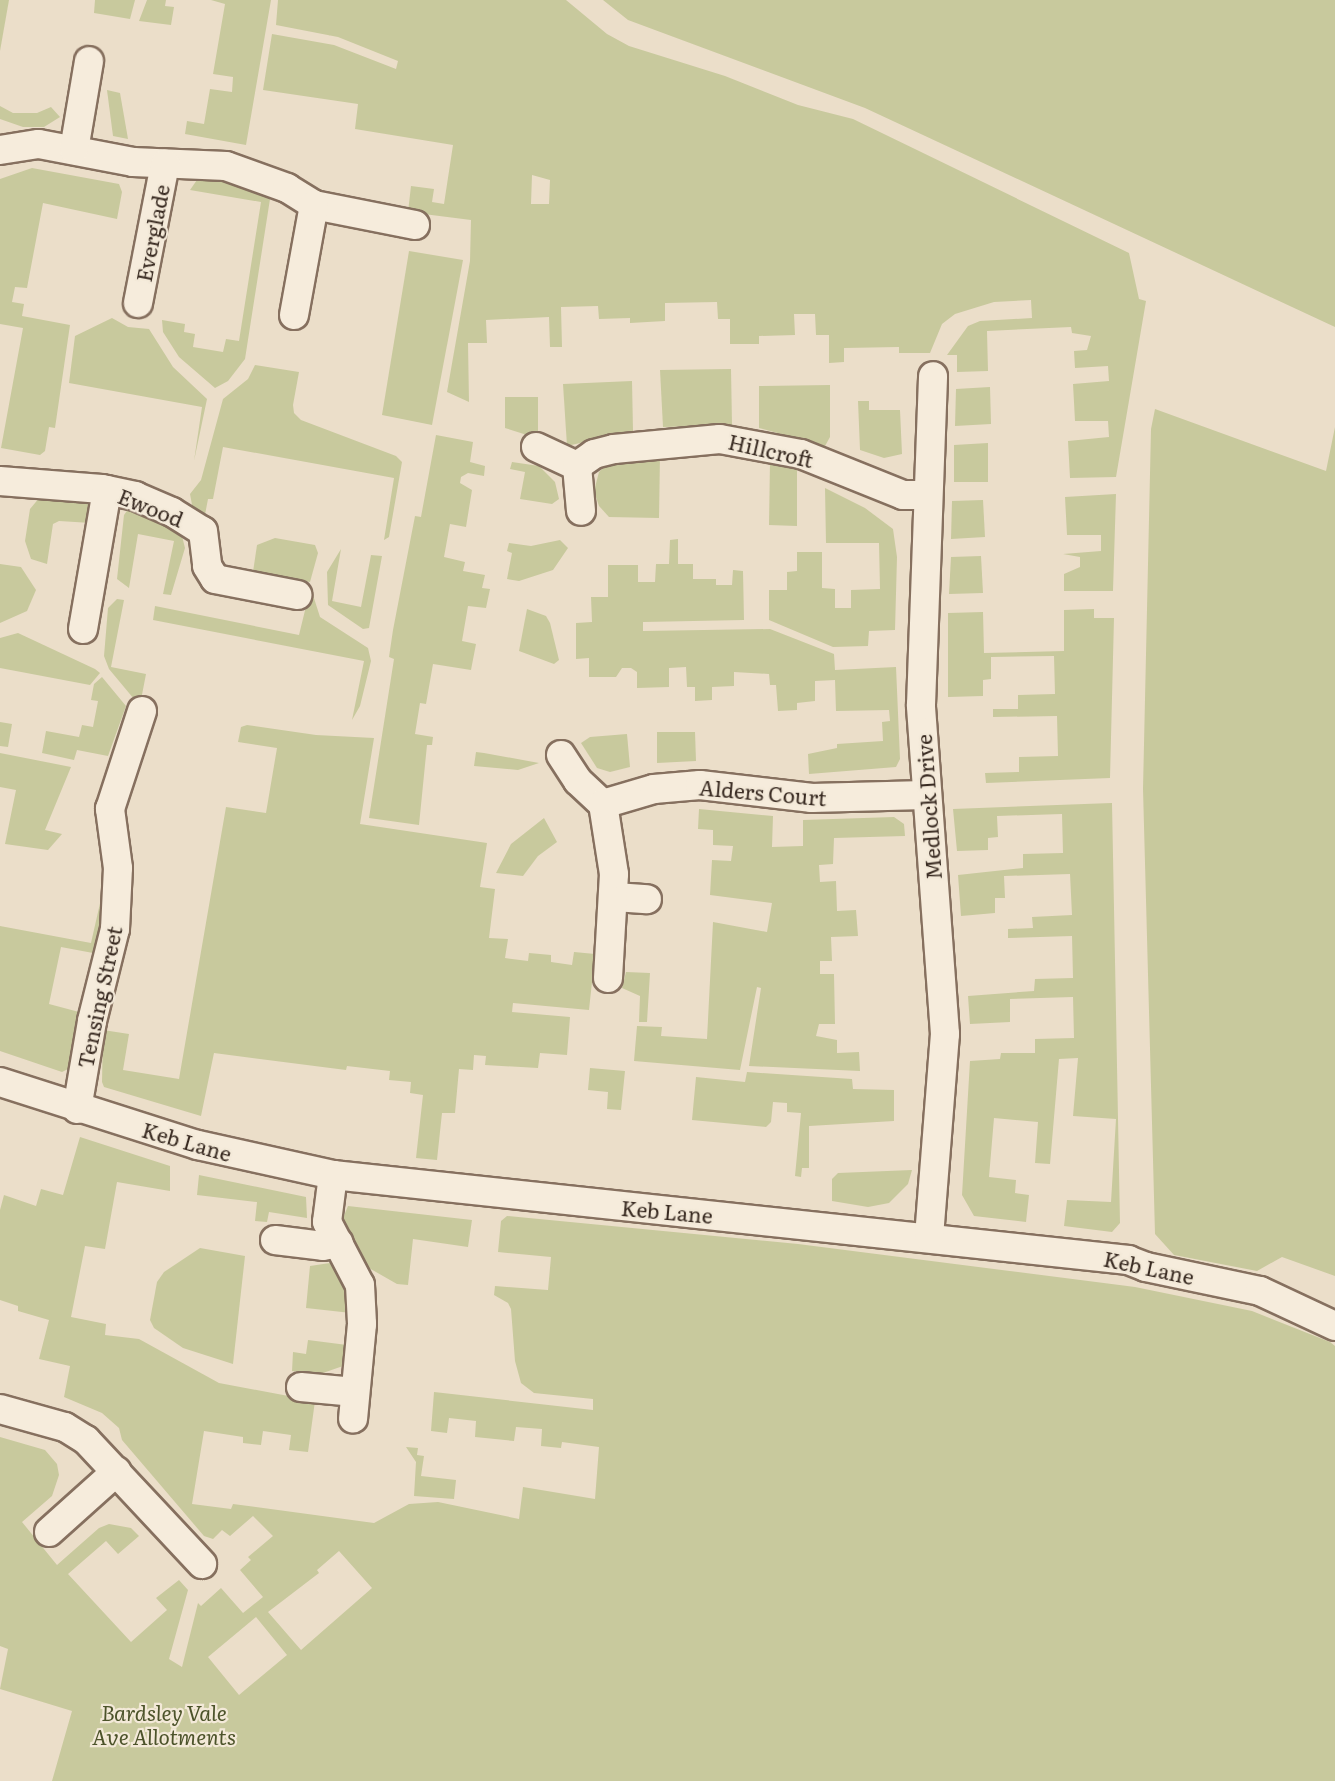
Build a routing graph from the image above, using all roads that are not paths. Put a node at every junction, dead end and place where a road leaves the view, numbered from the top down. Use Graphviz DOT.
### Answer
graph roads {
  1 [pos="89,61"];
  2 [pos="0,150"];
  3 [pos="74,150"];
  4 [pos="165,164"];
  5 [pos="314,205"];
  6 [pos="415,225"];
  7 [pos="138,303"];
  8 [pos="294,315"];
  9 [pos="933,376"];
  10 [pos="536,447"];
  11 [pos="577,466"];
  12 [pos="0,481"];
  13 [pos="107,489"];
  14 [pos="928,495"];
  15 [pos="581,511"];
  16 [pos="297,595"];
  17 [pos="83,628"];
  18 [pos="142,711"];
  19 [pos="561,755"];
  20 [pos="925,795"];
  21 [pos="603,804"];
  22 [pos="615,897"];
  23 [pos="647,899"];
  24 [pos="608,978"];
  25 [pos="0,1082"];
  26 [pos="77,1109"];
  27 [pos="333,1175"];
  28 [pos="929,1237"];
  29 [pos="275,1240"];
  30 [pos="339,1243"];
  31 [pos="1335,1326"];
  32 [pos="301,1387"];
  33 [pos="0,1409"];
  34 [pos="117,1471"];
  35 [pos="49,1532"];
  36 [pos="202,1564"];
  1 -- 3 [label="street"];
  2 -- 3 [label="street, Everglade"];
  3 -- 4 [label="street, Everglade"];
  4 -- 5 [label="street, Everglade"];
  4 -- 7 [label="street, Everglade"];
  5 -- 6 [label="street, Everglade"];
  5 -- 8 [label="street"];
  9 -- 14 [label="street, Medlock Drive"];
  10 -- 11 [label="street"];
  11 -- 14 [label="street, Hillcroft"];
  11 -- 15 [label="street"];
  12 -- 13 [label="street, Ewood"];
  13 -- 16 [label="street, Ewood"];
  13 -- 17 [label="street, Ewood"];
  14 -- 20 [label="street, Medlock Drive"];
  18 -- 26 [label="street, Tensing Street"];
  19 -- 21 [label="street"];
  20 -- 21 [label="street, Alders Court"];
  20 -- 28 [label="street, Medlock Drive"];
  21 -- 22 [label="street"];
  22 -- 23 [label="street"];
  22 -- 24 [label="street"];
  25 -- 26 [label="street, Keb Lane"];
  26 -- 27 [label="street, Keb Lane"];
  27 -- 28 [label="street, Keb Lane"];
  27 -- 30 [label="street"];
  28 -- 31 [label="street, Keb Lane"];
  29 -- 30 [label="street"];
  30 -- 32 [label="street"];
  33 -- 34 [label="street"];
  34 -- 35 [label="street"];
  34 -- 36 [label="street"];
}
